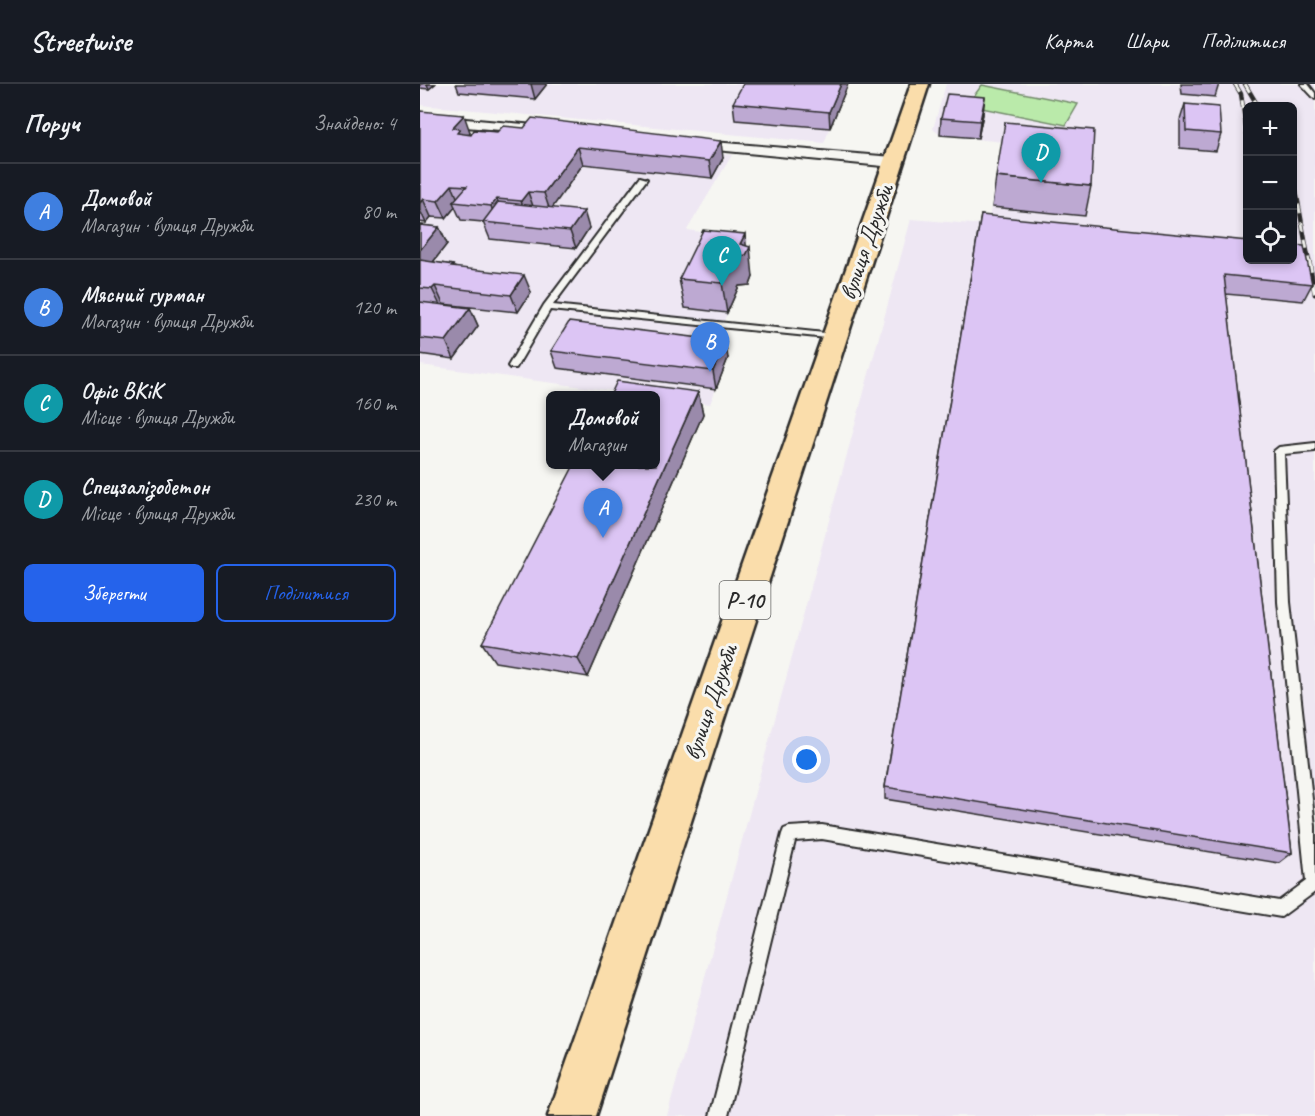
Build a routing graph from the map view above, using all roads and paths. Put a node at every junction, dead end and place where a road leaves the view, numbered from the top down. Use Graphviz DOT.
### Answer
graph roads {
  1 [pos="920,84"];
  2 [pos="1304,84"];
  3 [pos="1315,97"];
  4 [pos="420,119"];
  5 [pos="550,131"];
  6 [pos="668,142"];
  7 [pos="893,162"];
  8 [pos="643,179"];
  9 [pos="547,307"];
  10 [pos="834,337"];
  11 [pos="513,366"];
  12 [pos="1315,447"];
  13 [pos="572,1116"];
  14 [pos="719,1116"];
  1 -- 7 [label="main road, вулиця Дружби / Р-10"];
  2 -- 3 [label="lane"];
  4 -- 5 [label="street"];
  6 -- 7 [label="street"];
  7 -- 10 [label="main road, вулиця Дружби / Р-10"];
  8 -- 9 [label="lane"];
  9 -- 10 [label="lane"];
  9 -- 11 [label="lane"];
  10 -- 13 [label="main road, вулиця Дружби / Р-10"];
  12 -- 14 [label="lane"];
}
